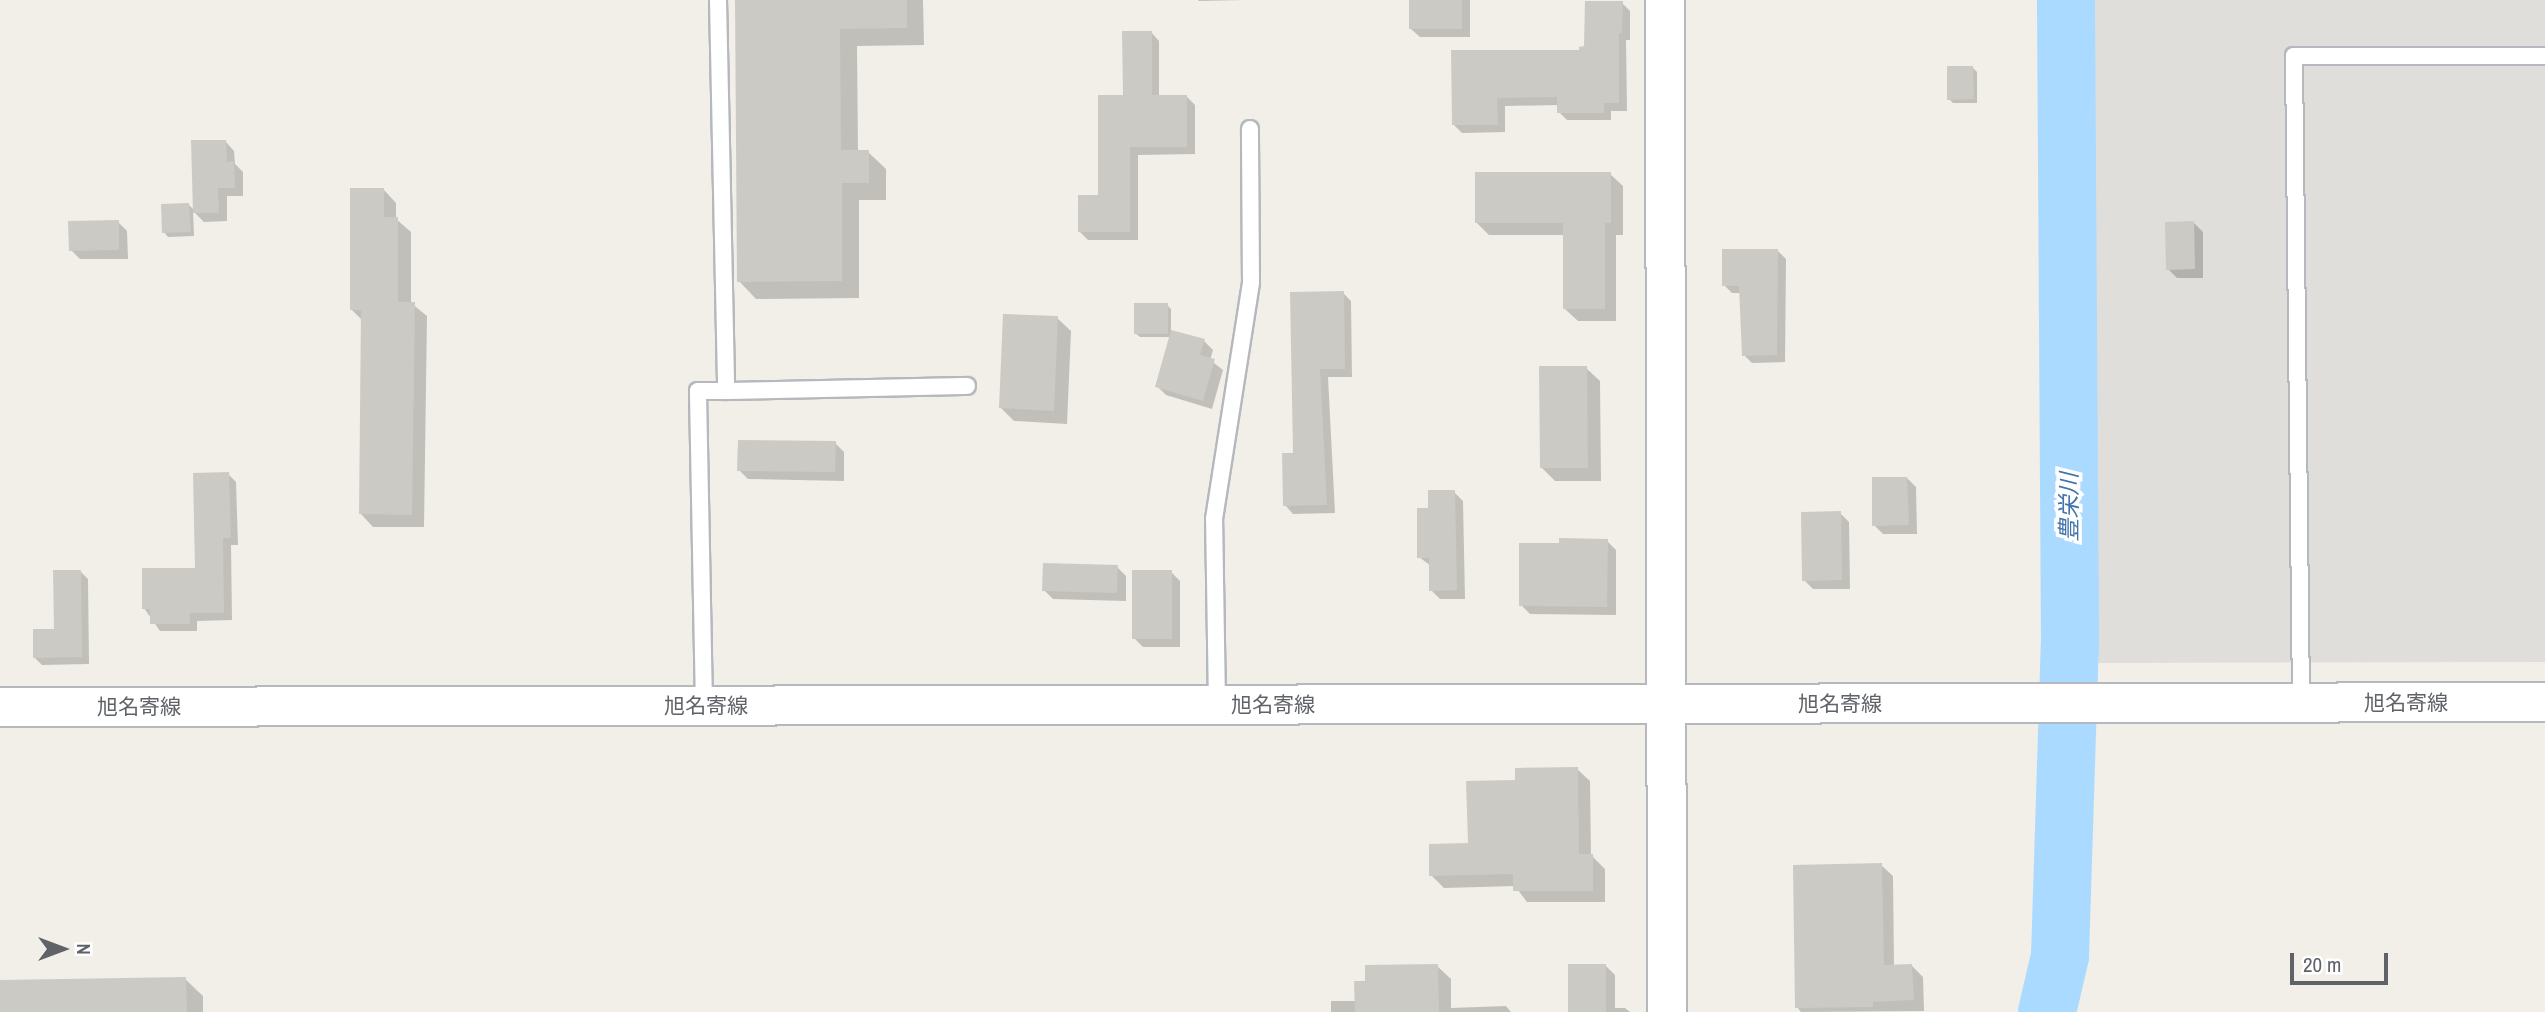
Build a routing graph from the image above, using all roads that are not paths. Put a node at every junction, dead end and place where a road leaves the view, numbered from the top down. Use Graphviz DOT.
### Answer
graph roads {
  1 [pos="718,0"];
  2 [pos="1665,0"];
  3 [pos="2545,56"];
  4 [pos="1250,129"];
  5 [pos="967,386"];
  6 [pos="726,391"];
  7 [pos="2545,702"];
  8 [pos="2301,703"];
  9 [pos="1217,705"];
  10 [pos="1667,705"];
  11 [pos="704,706"];
  12 [pos="0,707"];
  13 [pos="1667,1012"];
  1 -- 6 [label="lane"];
  2 -- 10 [label="main road"];
  3 -- 8 [label="lane"];
  4 -- 9 [label="lane"];
  5 -- 6 [label="lane"];
  6 -- 11 [label="lane"];
  7 -- 8 [label="main road, 旭名寄線"];
  8 -- 10 [label="main road, 旭名寄線"];
  9 -- 10 [label="main road, 旭名寄線"];
  9 -- 11 [label="main road, 旭名寄線"];
  10 -- 13 [label="main road"];
  11 -- 12 [label="main road, 旭名寄線"];
}
